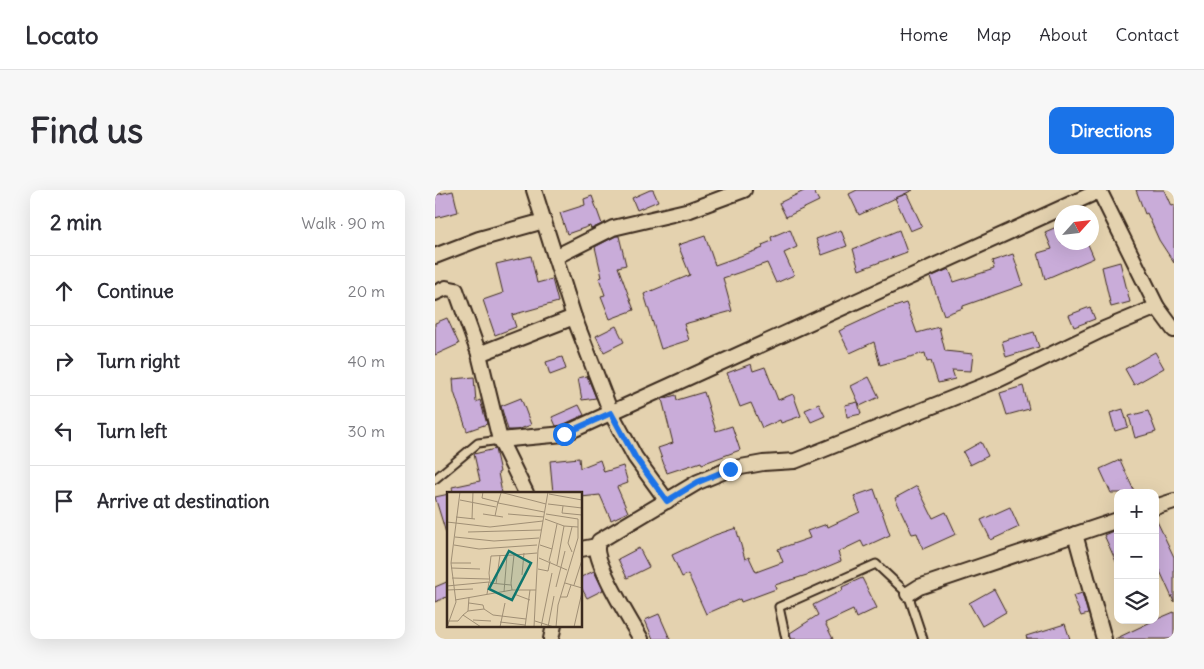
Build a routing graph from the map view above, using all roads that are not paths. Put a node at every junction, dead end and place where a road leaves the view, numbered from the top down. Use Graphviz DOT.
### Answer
graph roads {
  1 [pos="534,190"];
  2 [pos="743,190"];
  3 [pos="1099,190"];
  4 [pos="544,221"];
  5 [pos="435,256"];
  6 [pos="555,257"];
  7 [pos="435,293"];
  8 [pos="1157,307"];
  9 [pos="574,317"];
  10 [pos="1174,330"];
  11 [pos="479,354"];
  12 [pos="611,413"];
  13 [pos="499,440"];
  14 [pos="435,479"];
  15 [pos="525,492"];
  16 [pos="667,501"];
  17 [pos="1174,501"];
  18 [pos="1159,506"];
  19 [pos="1114,521"];
  20 [pos="1075,534"];
  21 [pos="597,546"];
  22 [pos="583,549"];
  23 [pos="908,594"];
  24 [pos="641,639"];
  25 [pos="786,639"];
  26 [pos="923,639"];
  27 [pos="1104,639"];
  1 -- 4 [label="street"];
  2 -- 6 [label="street"];
  3 -- 8 [label="street"];
  3 -- 12 [label="street"];
  4 -- 5 [label="street"];
  4 -- 6 [label="street"];
  6 -- 9 [label="street"];
  7 -- 11 [label="street"];
  8 -- 10 [label="street"];
  8 -- 16 [label="street"];
  9 -- 11 [label="street"];
  9 -- 12 [label="street"];
  11 -- 13 [label="street"];
  12 -- 13 [label="street"];
  12 -- 16 [label="street"];
  13 -- 14 [label="lane"];
  13 -- 15 [label="street"];
  16 -- 21 [label="street"];
  17 -- 18 [label="street"];
  19 -- 20 [label="street"];
  20 -- 23 [label="street"];
  20 -- 27 [label="street"];
  21 -- 22 [label="street"];
  21 -- 24 [label="street"];
  23 -- 25 [label="lane"];
  23 -- 26 [label="lane"];
}
